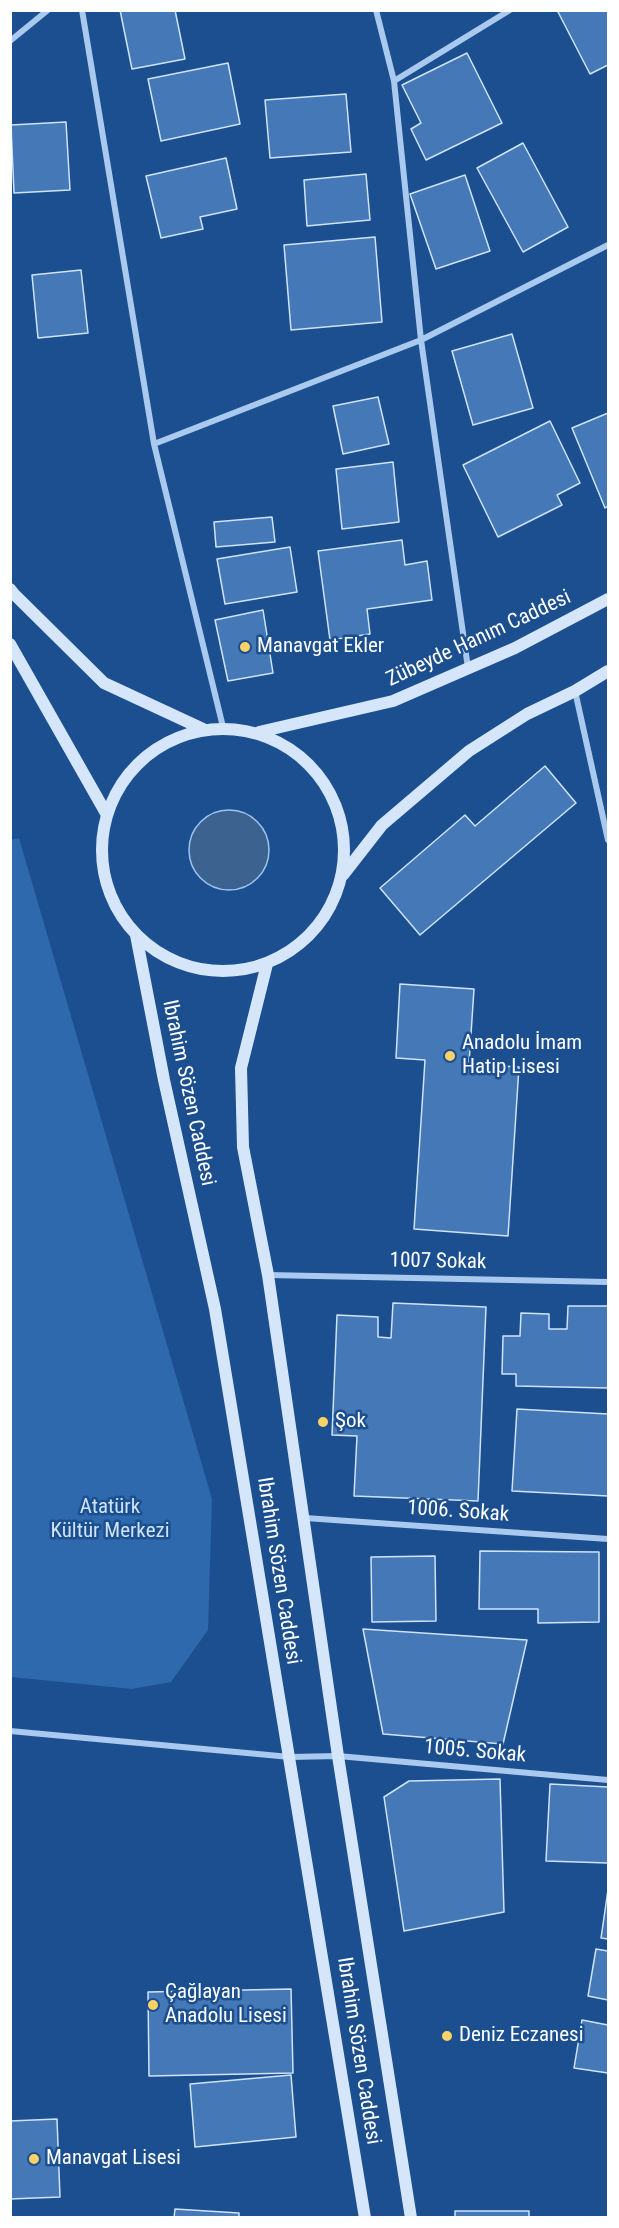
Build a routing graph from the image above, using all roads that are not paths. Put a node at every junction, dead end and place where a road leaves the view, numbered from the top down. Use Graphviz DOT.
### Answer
graph roads {
  1 [pos="48,10"];
  2 [pos="82,10"];
  3 [pos="376,10"];
  4 [pos="510,10"];
  5 [pos="10,41"];
  6 [pos="394,81"];
  7 [pos="609,244"];
  8 [pos="421,340"];
  9 [pos="154,444"];
  10 [pos="10,589"];
  11 [pos="609,599"];
  12 [pos="10,644"];
  13 [pos="468,668"];
  14 [pos="609,671"];
  15 [pos="575,691"];
  16 [pos="223,727"];
  17 [pos="204,729"];
  18 [pos="259,732"];
  19 [pos="107,815"];
  20 [pos="609,840"];
  21 [pos="342,876"];
  22 [pos="136,935"];
  23 [pos="267,964"];
  24 [pos="268,1275"];
  25 [pos="609,1282"];
  26 [pos="305,1518"];
  27 [pos="609,1539"];
  28 [pos="10,1731"];
  29 [pos="338,1756"];
  30 [pos="290,1757"];
  31 [pos="609,1780"];
  32 [pos="365,2217"];
  33 [pos="411,2217"];
  1 -- 5 [label="street"];
  2 -- 9 [label="street"];
  3 -- 6 [label="street"];
  4 -- 6 [label="street"];
  6 -- 8 [label="street"];
  7 -- 8 [label="street"];
  8 -- 9 [label="street"];
  8 -- 13 [label="street"];
  9 -- 16 [label="street"];
  10 -- 17 [label="main road"];
  11 -- 13 [label="main road, Zübeyde Hanım Caddesi"];
  12 -- 19 [label="main road"];
  13 -- 18 [label="main road, Zübeyde Hanım Caddesi"];
  14 -- 15 [label="main road"];
  15 -- 20 [label="street"];
  15 -- 21 [label="main road"];
  16 -- 17 [label="main road"];
  16 -- 18 [label="main road"];
  17 -- 19 [label="main road"];
  18 -- 21 [label="main road"];
  19 -- 22 [label="main road"];
  21 -- 23 [label="main road"];
  22 -- 23 [label="main road"];
  22 -- 30 [label="main road, Ibrahim Sözen Caddesi"];
  23 -- 24 [label="main road, Ibrahim Sözen Caddesi"];
  24 -- 25 [label="street, 1007 Sokak"];
  24 -- 26 [label="main road, Ibrahim Sözen Caddesi"];
  26 -- 27 [label="street, 1006. Sokak"];
  26 -- 29 [label="main road, Ibrahim Sözen Caddesi"];
  28 -- 30 [label="street, 1005. Sokak"];
  29 -- 30 [label="street, 1005. Sokak"];
  29 -- 31 [label="street, 1005. Sokak"];
  29 -- 33 [label="main road, Ibrahim Sözen Caddesi"];
  30 -- 32 [label="main road, Ibrahim Sözen Caddesi"];
}
